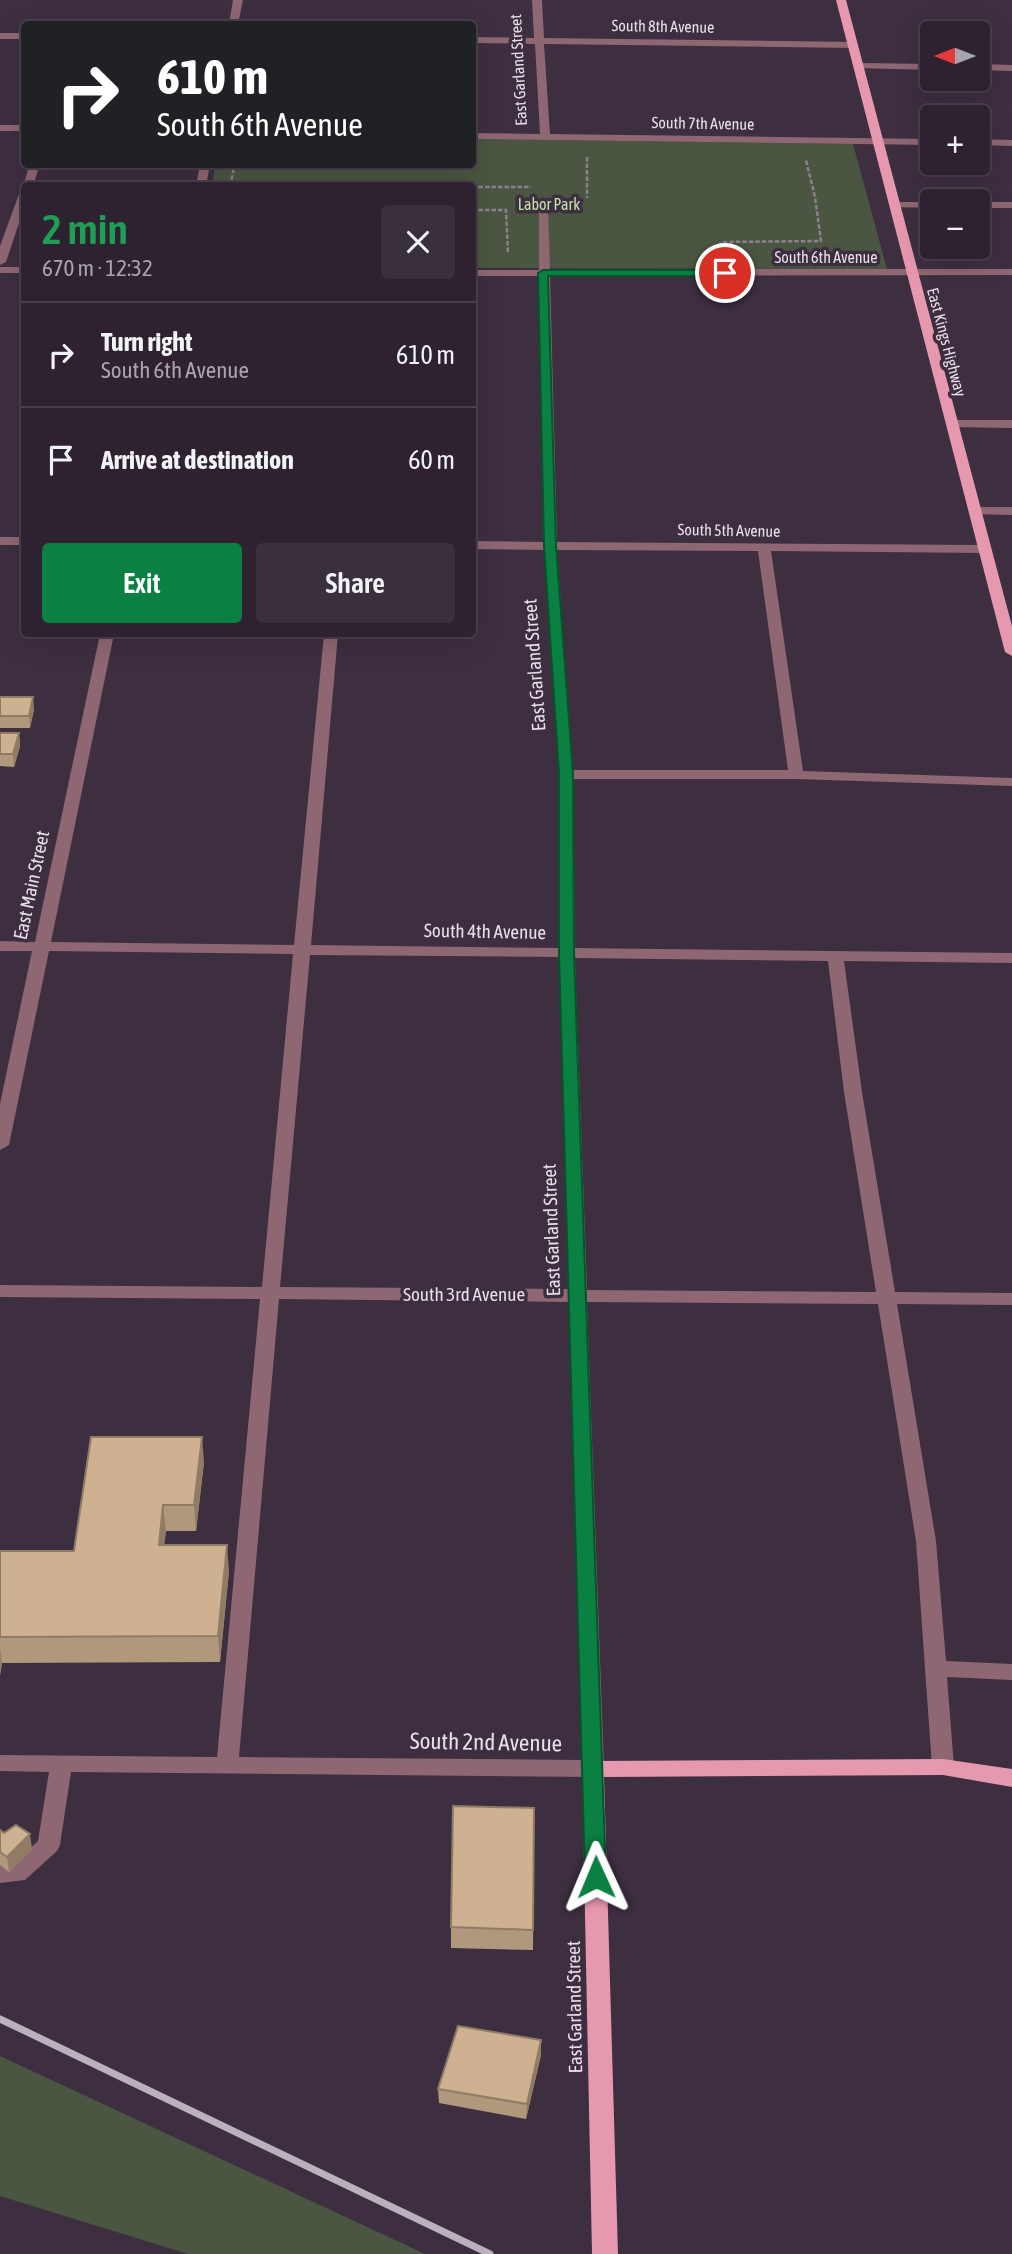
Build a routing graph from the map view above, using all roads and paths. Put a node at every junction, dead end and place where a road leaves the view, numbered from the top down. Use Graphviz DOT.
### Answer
graph roads {
  1 [pos="239,0"];
  2 [pos="537,0"];
  3 [pos="841,0"];
  4 [pos="235,21"];
  5 [pos="0,36"];
  6 [pos="21,36"];
  7 [pos="476,40"];
  8 [pos="540,41"];
  9 [pos="853,45"];
  10 [pos="859,66"];
  11 [pos="920,67"];
  12 [pos="990,67"];
  13 [pos="1012,68"];
  14 [pos="0,128"];
  15 [pos="21,128"];
  16 [pos="476,136"];
  17 [pos="545,137"];
  18 [pos="878,141"];
  19 [pos="920,142"];
  20 [pos="990,142"];
  21 [pos="1012,143"];
  22 [pos="801,157"];
  23 [pos="476,187"];
  24 [pos="534,187"];
  25 [pos="21,202"];
  26 [pos="543,205"];
  27 [pos="895,205"];
  28 [pos="920,205"];
  29 [pos="990,205"];
  30 [pos="1012,205"];
  31 [pos="476,210"];
  32 [pos="0,262"];
  33 [pos="508,263"];
  34 [pos="718,264"];
  35 [pos="0,270"];
  36 [pos="21,270"];
  37 [pos="912,271"];
  38 [pos="1012,272"];
  39 [pos="476,273"];
  40 [pos="543,273"];
  41 [pos="952,424"];
  42 [pos="1012,424"];
  43 [pos="974,511"];
  44 [pos="1012,511"];
  45 [pos="0,541"];
  46 [pos="21,541"];
  47 [pos="476,545"];
  48 [pos="550,545"];
  49 [pos="764,548"];
  50 [pos="985,550"];
  51 [pos="1007,612"];
  52 [pos="106,637"];
  53 [pos="331,637"];
  54 [pos="1012,652"];
  55 [pos="566,774"];
  56 [pos="796,775"];
  57 [pos="1012,782"];
  58 [pos="0,946"];
  59 [pos="40,946"];
  60 [pos="304,948"];
  61 [pos="566,953"];
  62 [pos="835,955"];
  63 [pos="1012,958"];
  64 [pos="0,1145"];
  65 [pos="0,1290"];
  66 [pos="270,1294"];
  67 [pos="577,1294"];
  68 [pos="889,1299"];
  69 [pos="1012,1299"];
  70 [pos="936,1670"];
  71 [pos="1012,1672"];
  72 [pos="0,1763"];
  73 [pos="61,1764"];
  74 [pos="227,1765"];
  75 [pos="943,1767"];
  76 [pos="593,1769"];
  77 [pos="1012,1778"];
  78 [pos="0,1874"];
  79 [pos="605,2254"];
  1 -- 4 [label="street"];
  2 -- 8 [label="street, East Garland Street"];
  3 -- 9 [label="main road, East Kings Highway"];
  5 -- 6 [label="street"];
  7 -- 8 [label="street, South 8th Avenue"];
  8 -- 9 [label="street, South 8th Avenue"];
  8 -- 17 [label="street, East Garland Street"];
  9 -- 10 [label="main road, East Kings Highway"];
  10 -- 11 [label="street"];
  10 -- 18 [label="main road, East Kings Highway"];
  12 -- 13 [label="street"];
  14 -- 15 [label="street"];
  16 -- 17 [label="street, South 7th Avenue"];
  17 -- 18 [label="street, South 7th Avenue"];
  18 -- 19 [label="street, South 7th Avenue"];
  18 -- 27 [label="main road, East Kings Highway"];
  20 -- 21 [label="street"];
  22 -- 34 [label="path"];
  23 -- 24 [label="path"];
  25 -- 32 [label="street"];
  26 -- 40 [label="street, East Garland Street"];
  27 -- 28 [label="street"];
  27 -- 37 [label="main road, East Kings Highway"];
  29 -- 30 [label="street"];
  31 -- 33 [label="path"];
  35 -- 36 [label="street"];
  37 -- 38 [label="street, South 6th Avenue"];
  37 -- 40 [label="street, South 6th Avenue"];
  37 -- 41 [label="main road, East Kings Highway"];
  39 -- 40 [label="street, South 6th Avenue"];
  40 -- 48 [label="street, East Garland Street"];
  41 -- 42 [label="street"];
  41 -- 43 [label="main road, East Kings Highway"];
  43 -- 44 [label="street"];
  43 -- 50 [label="main road, East Kings Highway"];
  45 -- 46 [label="street"];
  47 -- 48 [label="street, South 5th Avenue"];
  48 -- 49 [label="street, South 5th Avenue"];
  48 -- 55 [label="street, East Garland Street"];
  49 -- 50 [label="street, South 5th Avenue"];
  49 -- 56 [label="street"];
  50 -- 51 [label="main road, East Kings Highway"];
  51 -- 54 [label="main road, East Kings Highway"];
  52 -- 59 [label="street, East Main Street"];
  53 -- 60 [label="street"];
  55 -- 56 [label="street"];
  55 -- 61 [label="street, East Garland Street"];
  56 -- 57 [label="street"];
  58 -- 59 [label="street, South 4th Avenue"];
  59 -- 60 [label="street, South 4th Avenue"];
  59 -- 64 [label="street, East Main Street"];
  60 -- 61 [label="street, South 4th Avenue"];
  60 -- 66 [label="street"];
  61 -- 62 [label="street, South 4th Avenue"];
  61 -- 67 [label="street, East Garland Street"];
  62 -- 63 [label="street, South 4th Avenue"];
  62 -- 68 [label="street"];
  65 -- 66 [label="street, South 3rd Avenue"];
  66 -- 67 [label="street, South 3rd Avenue"];
  66 -- 74 [label="street"];
  67 -- 68 [label="street, South 3rd Avenue"];
  67 -- 76 [label="street, East Garland Street"];
  68 -- 69 [label="street, South 3rd Avenue"];
  68 -- 70 [label="street"];
  70 -- 71 [label="street"];
  70 -- 75 [label="street"];
  72 -- 73 [label="street, South 2nd Avenue"];
  73 -- 74 [label="street, South 2nd Avenue"];
  73 -- 78 [label="street"];
  74 -- 76 [label="street, South 2nd Avenue"];
  75 -- 76 [label="main road, South 2nd Avenue"];
  75 -- 77 [label="main road, South 2nd Avenue"];
  76 -- 79 [label="main road, East Garland Street"];
}
